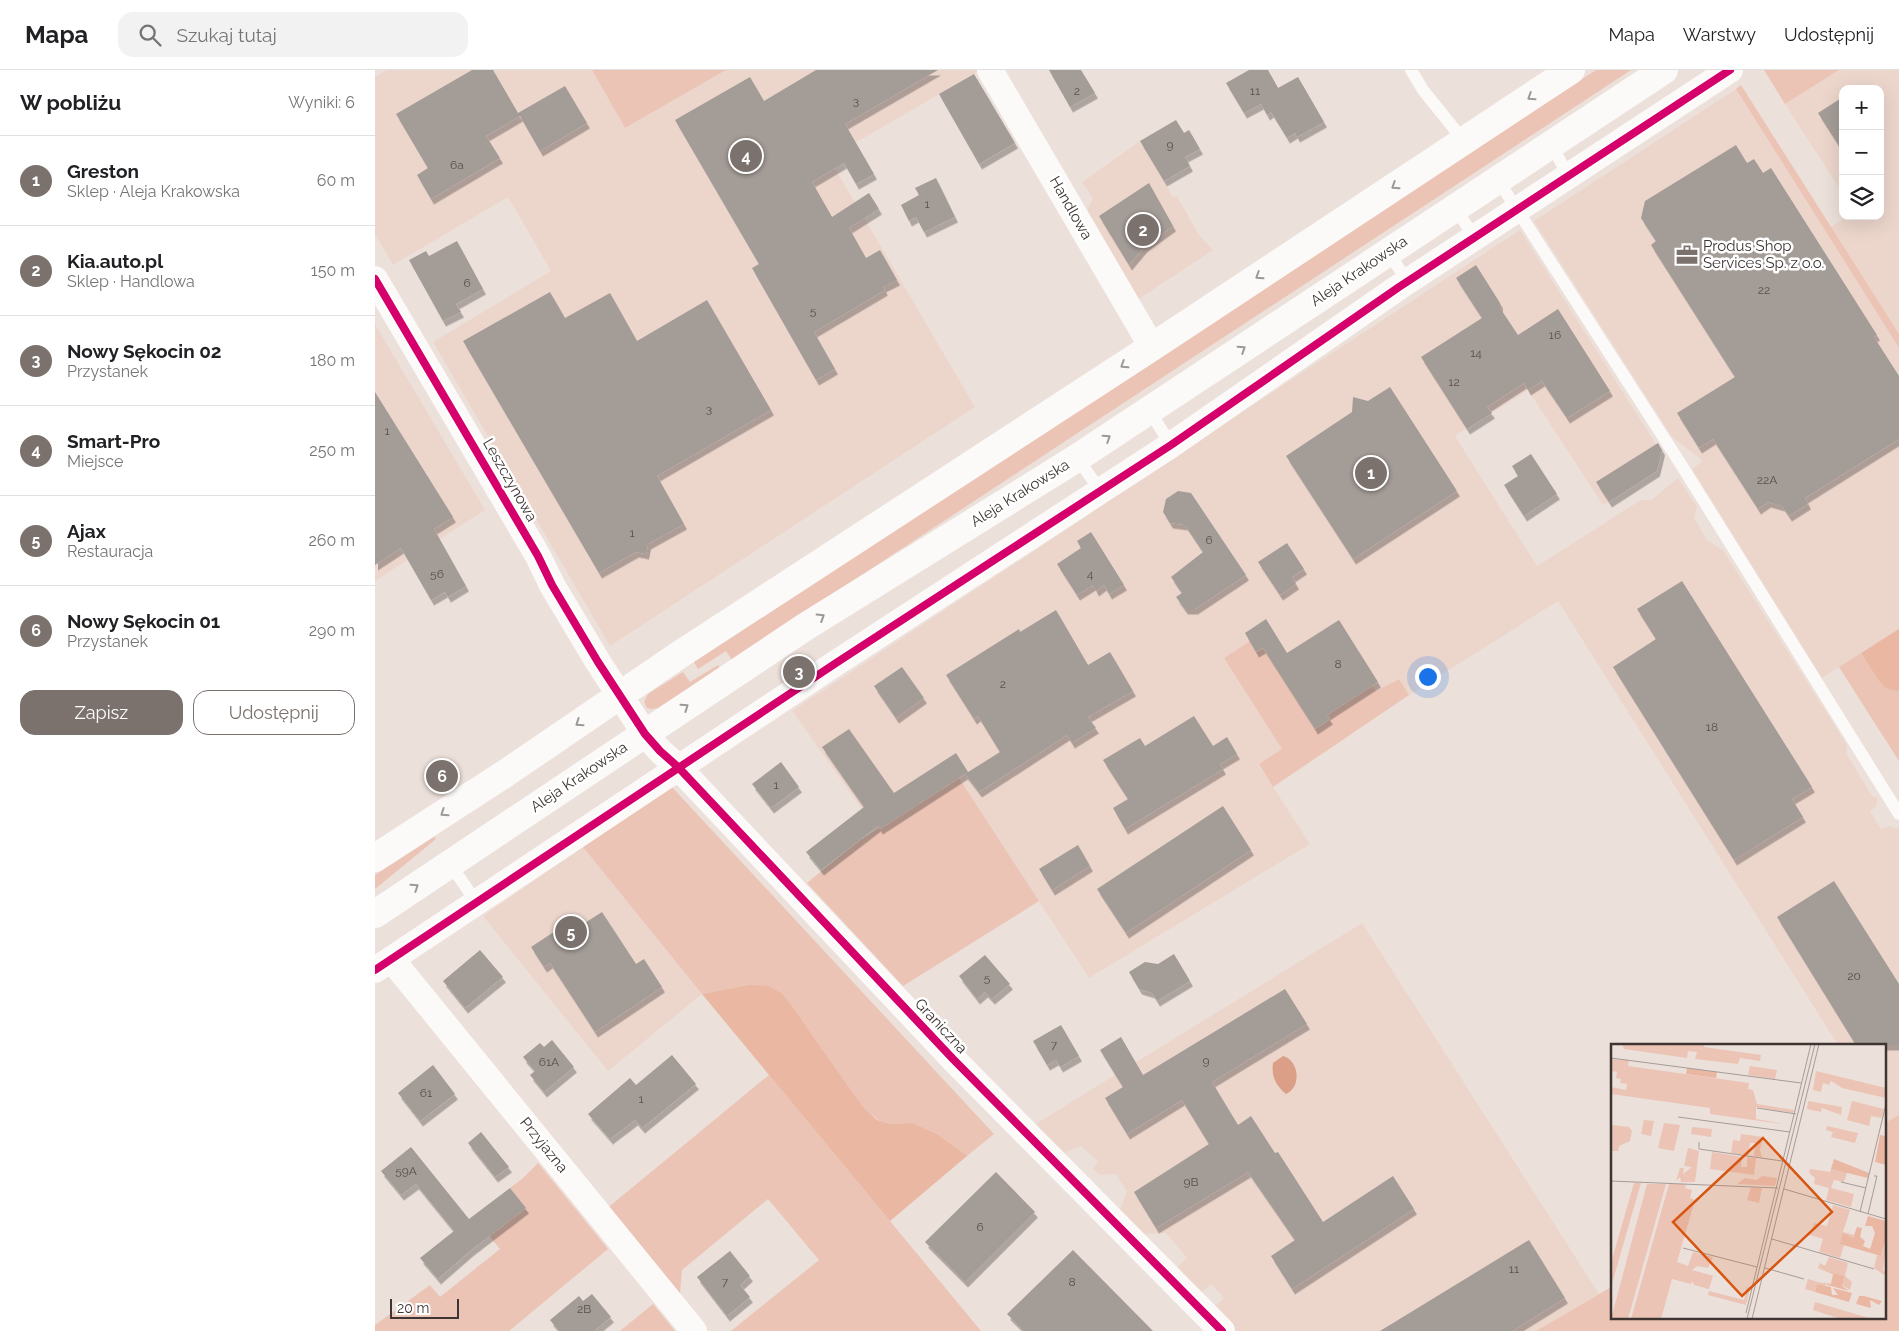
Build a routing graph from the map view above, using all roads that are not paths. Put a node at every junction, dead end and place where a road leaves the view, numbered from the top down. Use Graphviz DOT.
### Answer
graph roads {
  1 [pos="990,70"];
  2 [pos="1411,70"];
  3 [pos="1571,70"];
  4 [pos="1664,70"];
  5 [pos="1730,70"];
  6 [pos="1464,141"];
  7 [pos="1551,145"];
  8 [pos="1569,176"];
  9 [pos="1498,180"];
  10 [pos="1455,208"];
  11 [pos="1518,210"];
  12 [pos="1475,238"];
  13 [pos="1388,252"];
  14 [pos="375,279"];
  15 [pos="1408,282"];
  16 [pos="1152,347"];
  17 [pos="1149,410"];
  18 [pos="1171,445"];
  19 [pos="1077,458"];
  20 [pos="1100,490"];
  21 [pos="619,696"];
  22 [pos="645,734"];
  23 [pos="678,768"];
  24 [pos="1899,814"];
  25 [pos="375,858"];
  26 [pos="450,864"];
  27 [pos="477,903"];
  28 [pos="375,914"];
  29 [pos="383,965"];
  30 [pos="694,1331"];
  31 [pos="1222,1331"];
  1 -- 16 [label="street, Handlowa"];
  2 -- 6 [label="lane"];
  3 -- 6 [label="main road, one-way"];
  4 -- 7 [label="main road, Aleja Krakowska"];
  5 -- 8 [label="street"];
  6 -- 16 [label="main road, one-way"];
  7 -- 8 [label="lane"];
  7 -- 9 [label="main road, Aleja Krakowska"];
  8 -- 11 [label="street"];
  9 -- 10 [label="main road, Aleja Krakowska"];
  9 -- 11 [label="lane"];
  10 -- 12 [label="lane"];
  10 -- 13 [label="main road, Aleja Krakowska"];
  11 -- 12 [label="street"];
  11 -- 24 [label="lane"];
  12 -- 15 [label="street"];
  13 -- 15 [label="lane"];
  17 -- 13 [label="main road, Aleja Krakowska, one-way"];
  14 -- 21 [label="street, Leszczynowa"];
  15 -- 18 [label="street"];
  16 -- 21 [label="main road, one-way"];
  17 -- 18 [label="lane"];
  19 -- 17 [label="main road, Aleja Krakowska, one-way"];
  18 -- 20 [label="street"];
  19 -- 20 [label="lane"];
  22 -- 19 [label="main road, Aleja Krakowska, one-way"];
  20 -- 23 [label="street"];
  21 -- 22 [label="street, Leszczynowa"];
  21 -- 25 [label="main road, one-way"];
  22 -- 23 [label="street, Graniczna"];
  22 -- 26 [label="main road, Aleja Krakowska"];
  23 -- 27 [label="street"];
  23 -- 31 [label="street, Graniczna"];
  26 -- 27 [label="lane"];
  28 -- 26 [label="main road, Aleja Krakowska, one-way"];
  27 -- 29 [label="street"];
  29 -- 30 [label="street, Przyjazna"];
}
